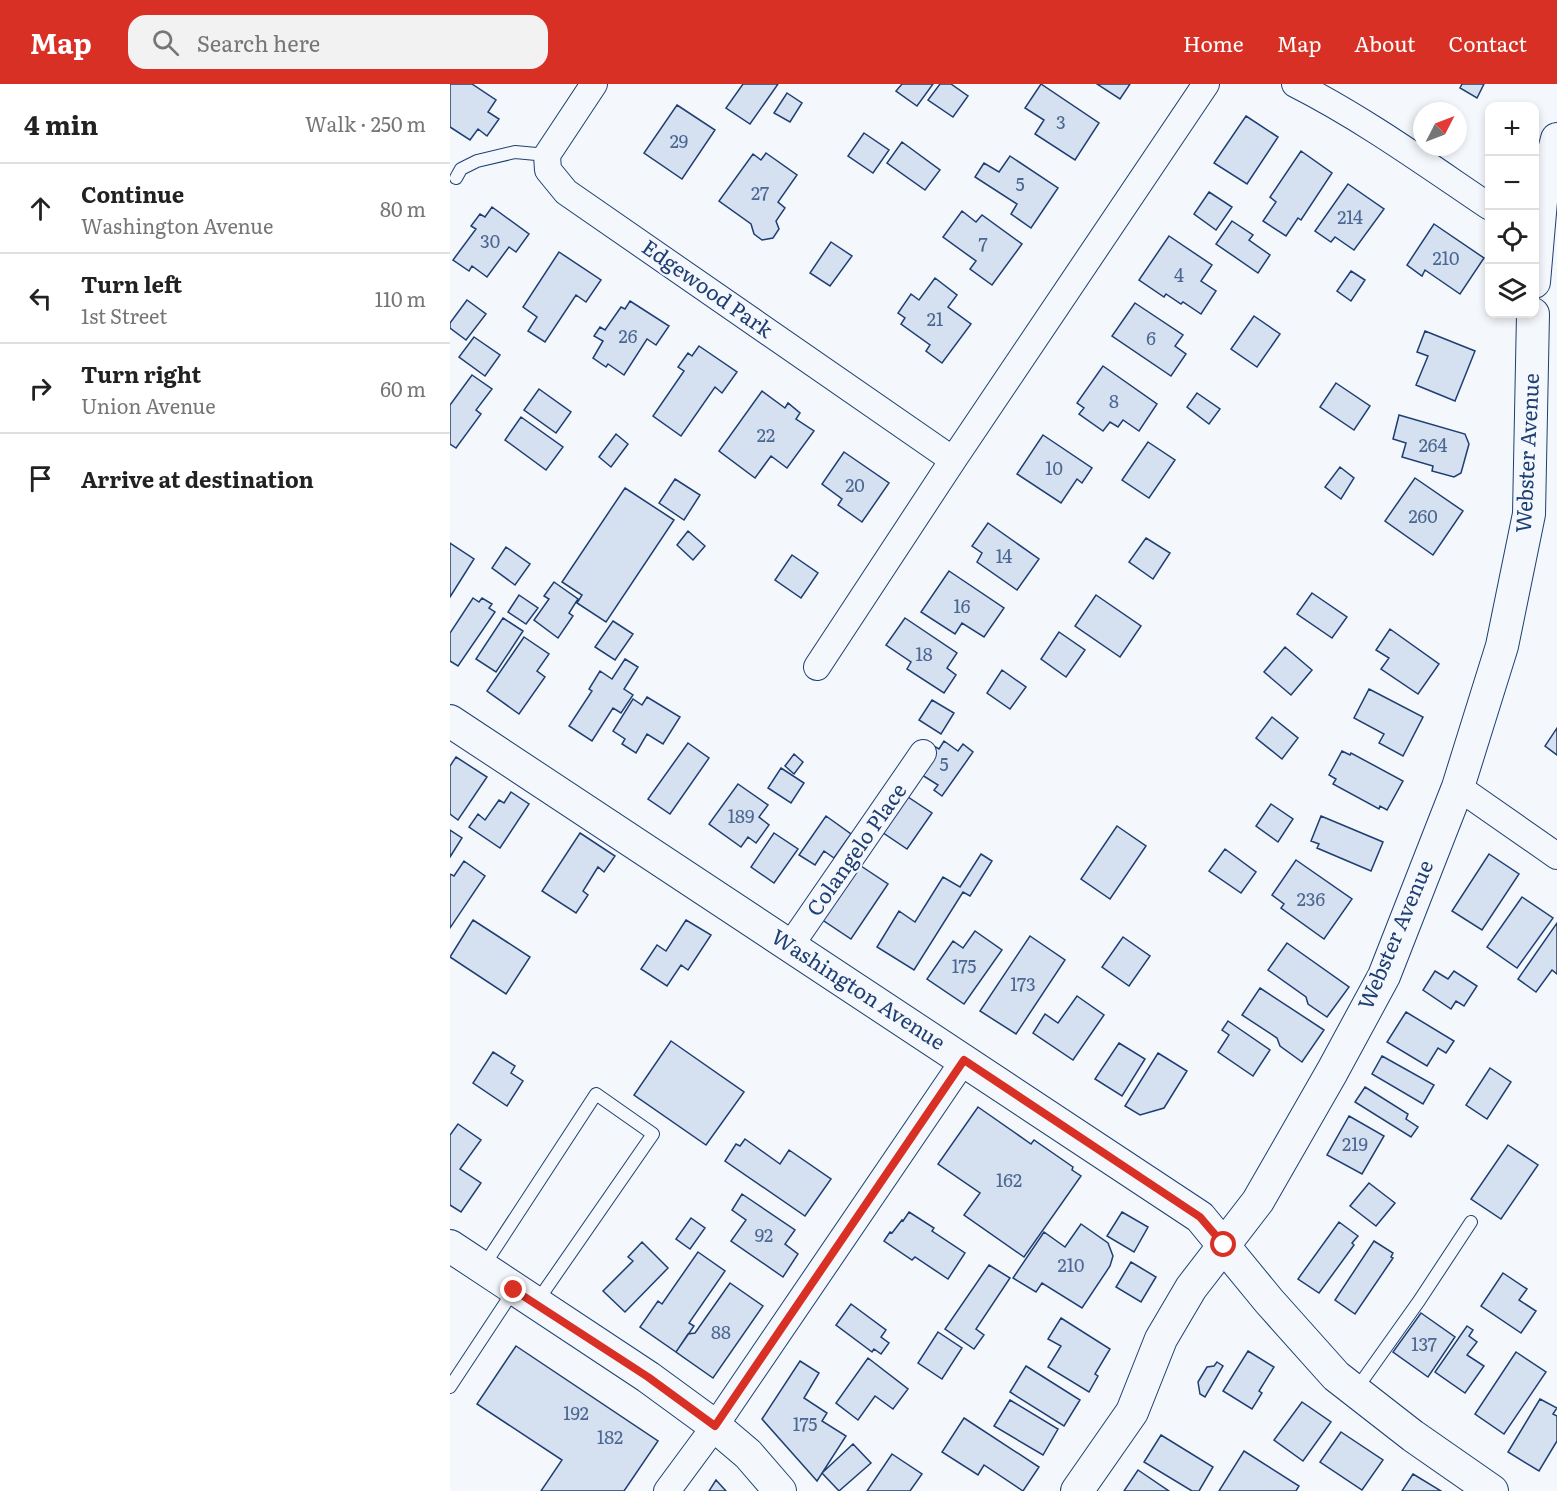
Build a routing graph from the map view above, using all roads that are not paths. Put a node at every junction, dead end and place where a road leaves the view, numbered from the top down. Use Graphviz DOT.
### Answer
graph roads {
  1 [pos="594,84"];
  2 [pos="1206,84"];
  3 [pos="1295,84"];
  4 [pos="1557,139"];
  5 [pos="547,155"];
  6 [pos="456,178"];
  7 [pos="1485,204"];
  8 [pos="1543,247"];
  9 [pos="1539,264"];
  10 [pos="1533,318"];
  11 [pos="953,460"];
  12 [pos="817,667"];
  13 [pos="450,721"];
  14 [pos="924,753"];
  15 [pos="1458,787"];
  16 [pos="1557,856"];
  17 [pos="790,946"];
  18 [pos="964,1060"];
  19 [pos="1471,1222"];
  20 [pos="1224,1245"];
  21 [pos="450,1246"];
  22 [pos="482,1268"];
  23 [pos="525,1296"];
  24 [pos="450,1387"];
  25 [pos="1354,1390"];
  26 [pos="715,1426"];
  27 [pos="667,1491"];
  28 [pos="780,1491"];
  29 [pos="1077,1491"];
  30 [pos="1492,1491"];
  1 -- 5 [label="street"];
  2 -- 11 [label="street"];
  3 -- 7 [label="street"];
  4 -- 8 [label="street"];
  5 -- 6 [label="lane"];
  5 -- 11 [label="street, Edgewood Park"];
  8 -- 9 [label="street"];
  10 -- 15 [label="street, Webster Avenue"];
  11 -- 12 [label="street"];
  13 -- 17 [label="street, Washington Avenue"];
  14 -- 17 [label="street, Colangelo Place"];
  15 -- 16 [label="street"];
  15 -- 20 [label="street, Webster Avenue"];
  17 -- 18 [label="street, Washington Avenue"];
  18 -- 20 [label="street, Washington Avenue"];
  18 -- 26 [label="street"];
  19 -- 25 [label="lane"];
  20 -- 25 [label="street, Washington Avenue"];
  20 -- 29 [label="street, Webster Avenue"];
  21 -- 22 [label="street"];
  22 -- 23 [label="street"];
  22 -- 23 [label="lane"];
  23 -- 24 [label="lane"];
  23 -- 26 [label="street"];
  25 -- 30 [label="street, Washington Avenue"];
  26 -- 27 [label="street"];
  26 -- 28 [label="street"];
}
